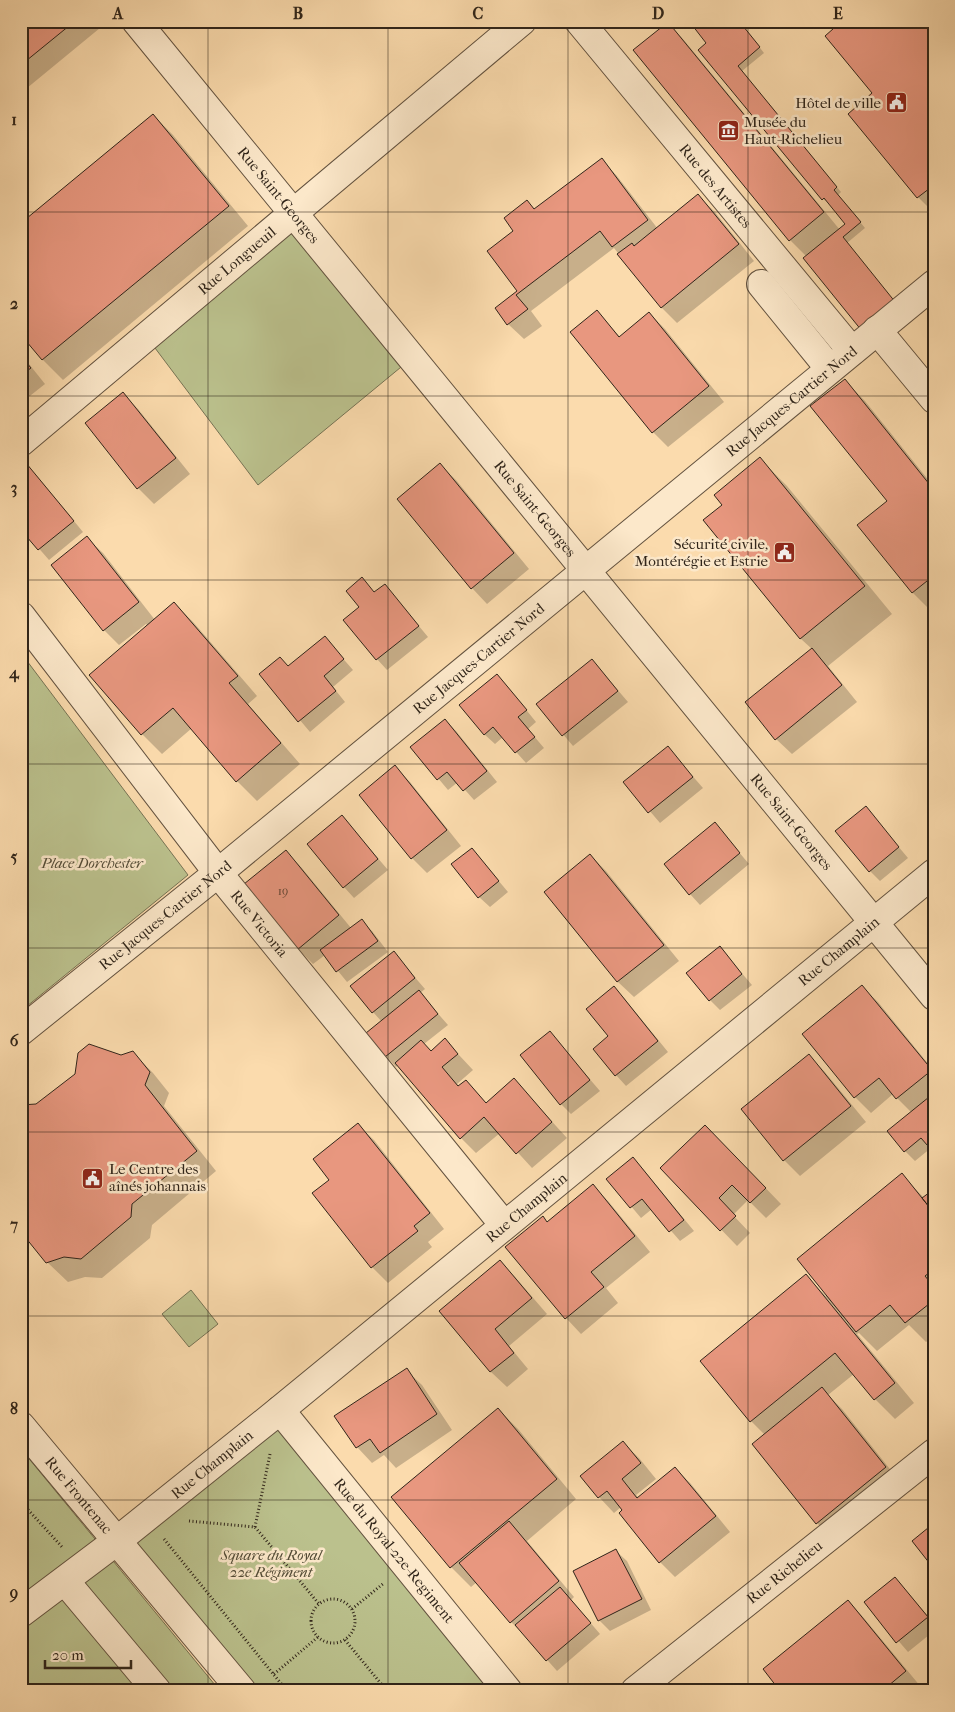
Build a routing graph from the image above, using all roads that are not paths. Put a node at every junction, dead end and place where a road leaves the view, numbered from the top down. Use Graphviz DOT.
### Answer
graph roads {
  1 [pos="136,21"];
  2 [pos="522,21"];
  3 [pos="579,21"];
  4 [pos="293,213"];
  5 [pos="761,284"];
  6 [pos="934,284"];
  7 [pos="877,330"];
  8 [pos="852,351"];
  9 [pos="830,369"];
  10 [pos="934,399"];
  11 [pos="21,442"];
  12 [pos="586,570"];
  13 [pos="21,616"];
  14 [pos="218,873"];
  15 [pos="934,873"];
  16 [pos="874,922"];
  17 [pos="934,996"];
  18 [pos="21,1031"];
  19 [pos="504,1225"];
  20 [pos="280,1410"];
  21 [pos="21,1426"];
  22 [pos="934,1453"];
  23 [pos="118,1540"];
  24 [pos="66,1580"];
  25 [pos="21,1613"];
  26 [pos="157,1691"];
  27 [pos="242,1691"];
  28 [pos="508,1691"];
  29 [pos="635,1691"];
  1 -- 4 [label="street, Rue Saint-Georges"];
  2 -- 4 [label="street, Rue Longueuil"];
  3 -- 8 [label="street, Rue des Artistes"];
  4 -- 11 [label="street, Rue Longueuil"];
  4 -- 12 [label="street, Rue Saint-Georges"];
  5 -- 9 [label="street"];
  6 -- 7 [label="street, Rue Jacques-Cartier Nord"];
  7 -- 8 [label="street, Rue Jacques-Cartier Nord"];
  7 -- 10 [label="street"];
  8 -- 9 [label="street, Rue Jacques-Cartier Nord"];
  9 -- 12 [label="street, Rue Jacques-Cartier Nord"];
  12 -- 14 [label="street, Rue Jacques-Cartier Nord"];
  12 -- 16 [label="street, Rue Saint-Georges"];
  13 -- 14 [label="street, Rue Victoria"];
  14 -- 18 [label="street, Rue Jacques-Cartier Nord"];
  14 -- 19 [label="street, Rue Victoria"];
  15 -- 16 [label="street, Rue Champlain"];
  16 -- 17 [label="street, Rue Saint-Georges"];
  16 -- 19 [label="street, Rue Champlain"];
  19 -- 20 [label="street, Rue Champlain"];
  20 -- 23 [label="street, Rue Champlain"];
  20 -- 28 [label="street, Rue du Royal-22e-Regiment"];
  21 -- 23 [label="street, Rue Frontenac"];
  22 -- 29 [label="street, Rue Richelieu"];
  23 -- 24 [label="street, Rue Champlain"];
  23 -- 27 [label="street"];
  24 -- 25 [label="street, Rue Champlain"];
  24 -- 26 [label="street"];
}
